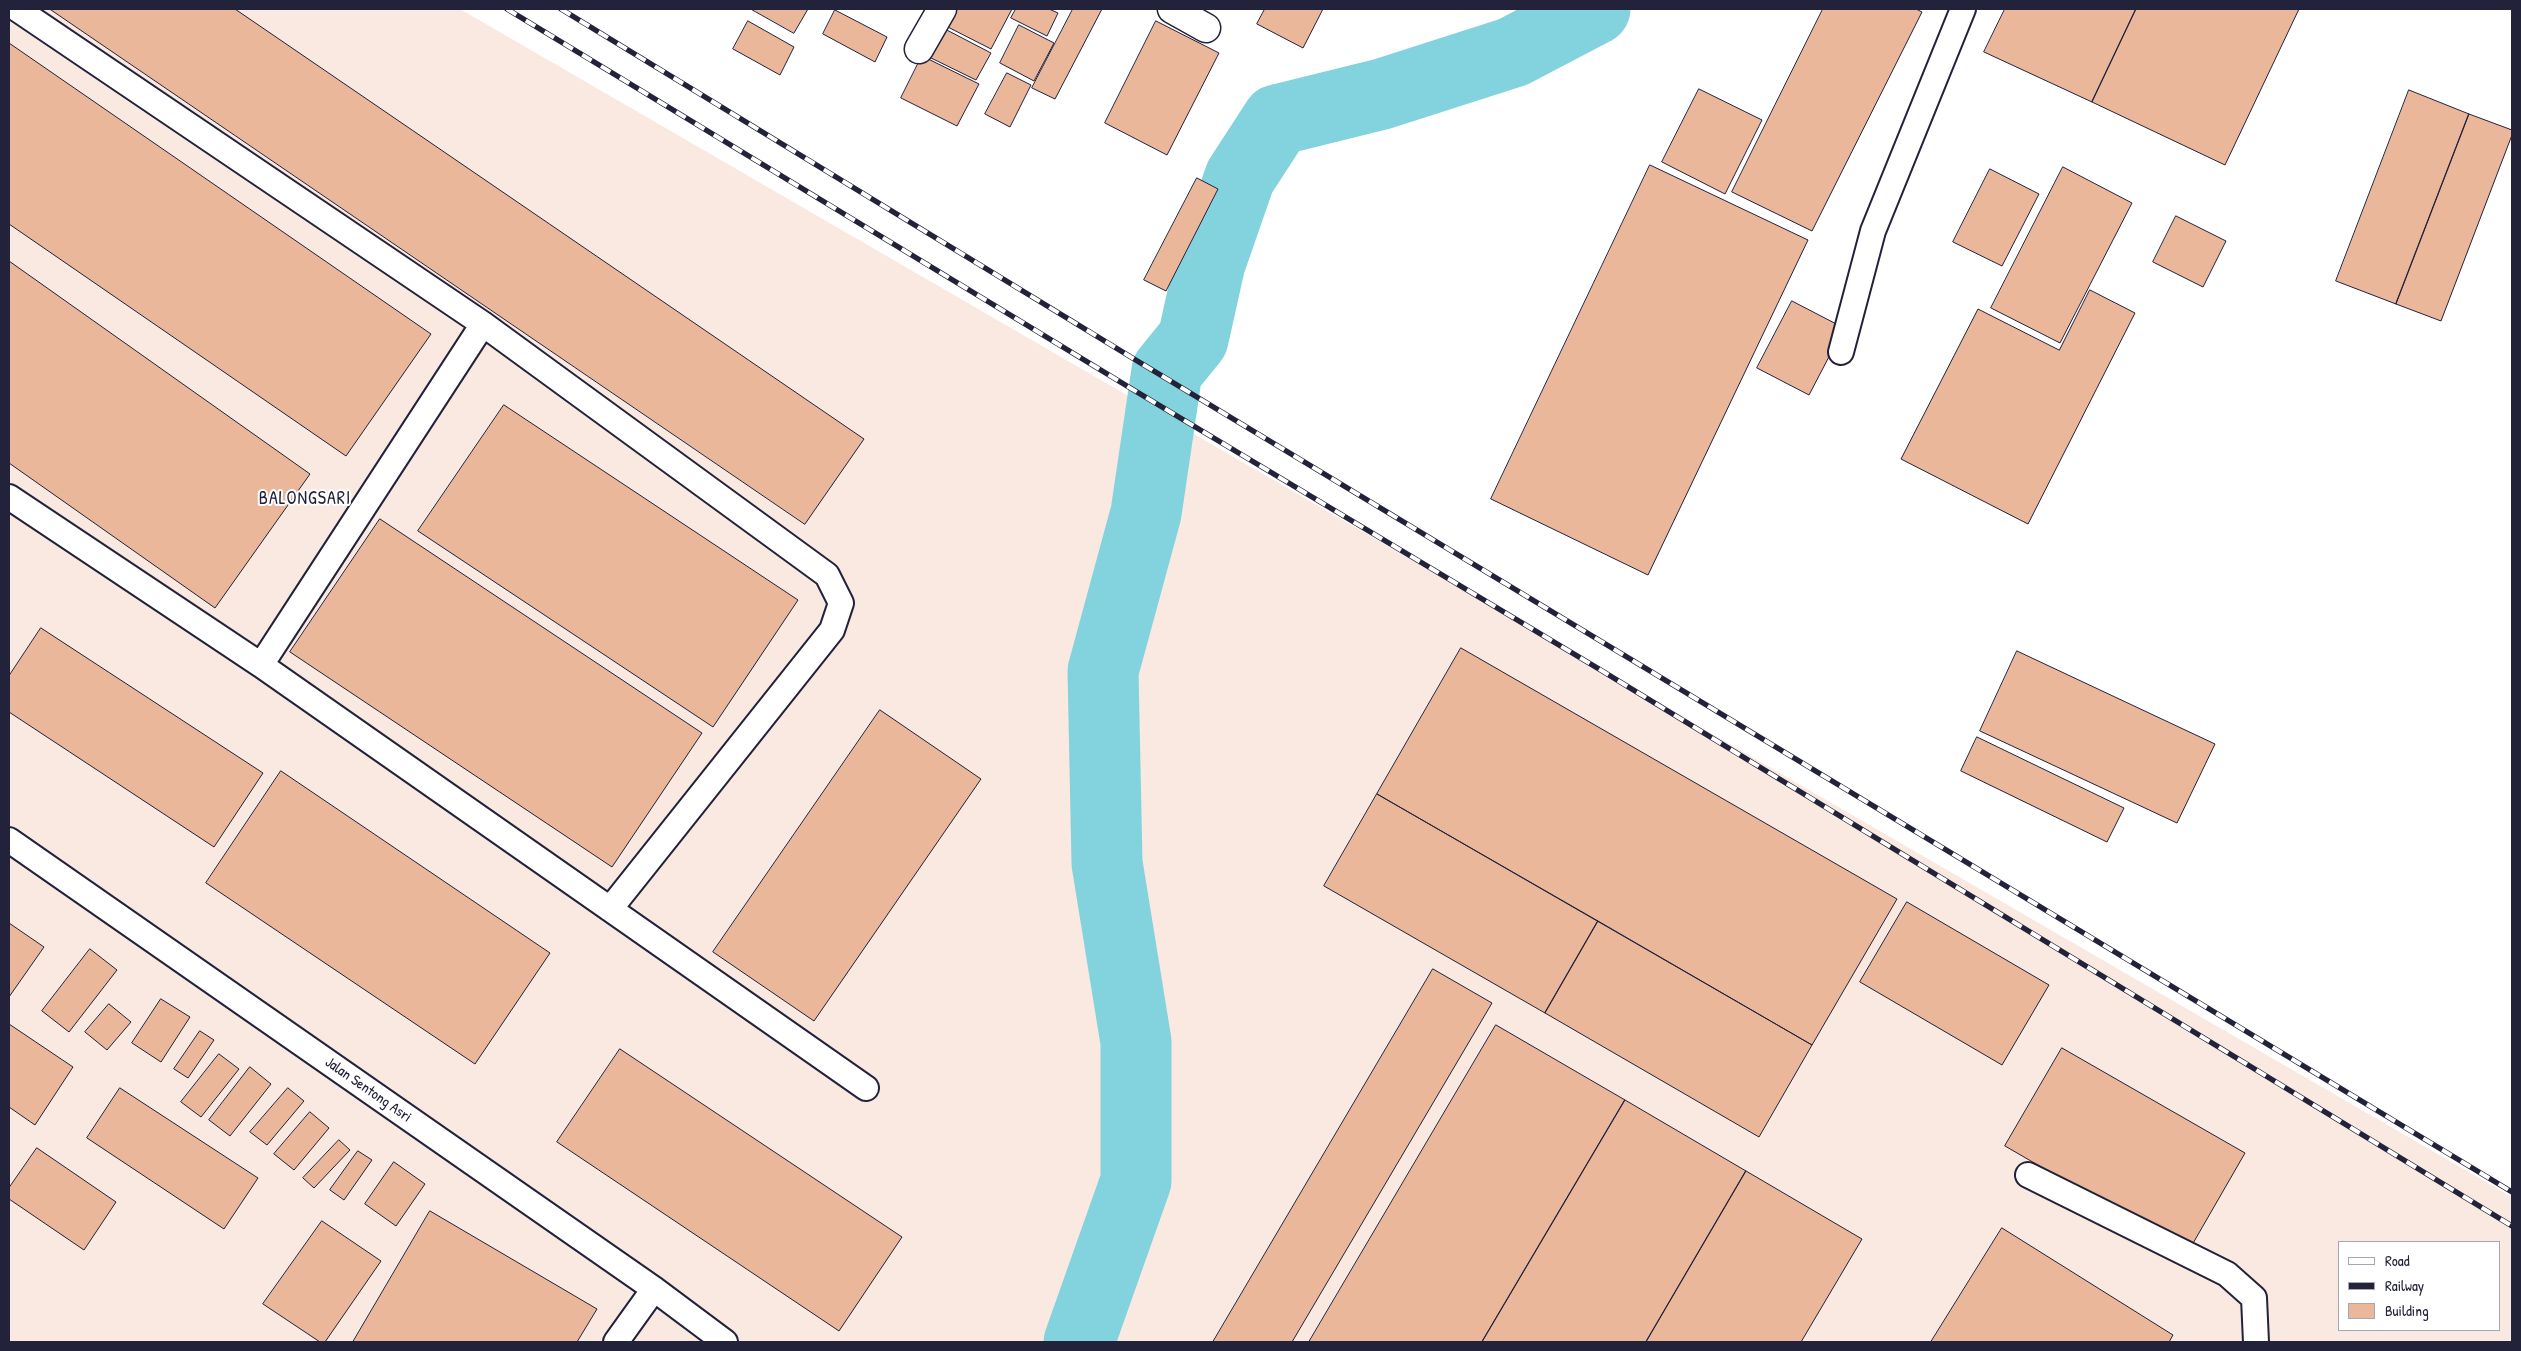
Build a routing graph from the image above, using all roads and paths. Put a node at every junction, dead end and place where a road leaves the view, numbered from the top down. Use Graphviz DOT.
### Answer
graph roads {
  1 [pos="17,9"];
  2 [pos="942,9"];
  3 [pos="1172,9"];
  4 [pos="1963,9"];
  5 [pos="1206,28"];
  6 [pos="919,49"];
  7 [pos="483,324"];
  8 [pos="1841,352"];
  9 [pos="9,497"];
  10 [pos="261,665"];
  11 [pos="9,840"];
  12 [pos="610,909"];
  13 [pos="866,1088"];
  14 [pos="2028,1175"];
  15 [pos="654,1289"];
  16 [pos="616,1342"];
  17 [pos="725,1342"];
  18 [pos="2256,1342"];
  1 -- 7 [label="lane"];
  2 -- 6 [label="street"];
  3 -- 5 [label="street"];
  4 -- 8 [label="lane"];
  7 -- 10 [label="lane"];
  7 -- 12 [label="lane"];
  9 -- 10 [label="lane"];
  10 -- 12 [label="lane"];
  11 -- 15 [label="lane, Jalan Sentong Asri"];
  12 -- 13 [label="lane"];
  14 -- 18 [label="lane"];
  15 -- 16 [label="lane"];
  15 -- 17 [label="lane, Jalan Sentong Asri"];
}
